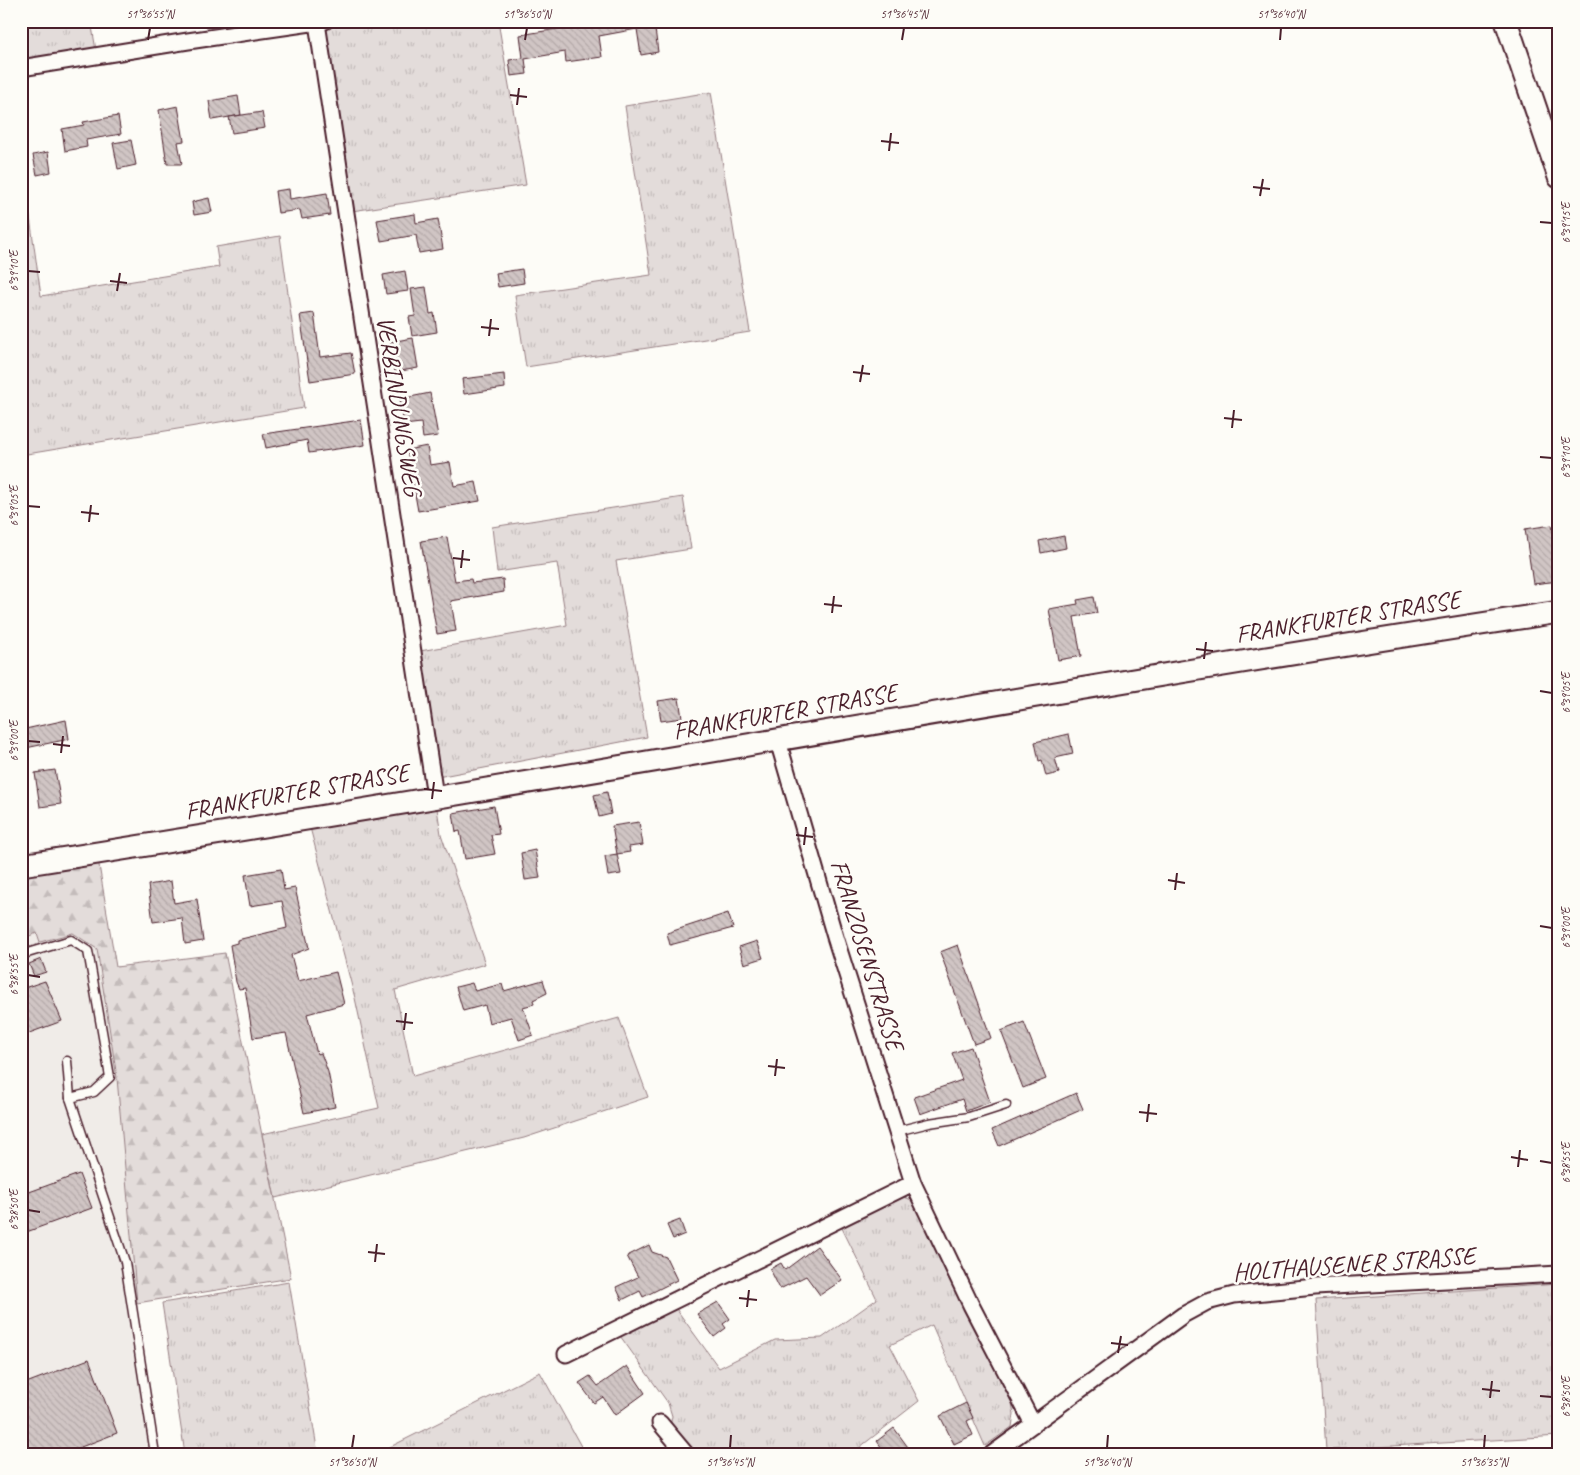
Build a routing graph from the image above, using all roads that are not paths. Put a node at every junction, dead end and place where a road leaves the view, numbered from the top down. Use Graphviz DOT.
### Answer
graph roads {
  1 [pos="1506,21"];
  2 [pos="321,22"];
  3 [pos="21,68"];
  4 [pos="1559,177"];
  5 [pos="1559,612"];
  6 [pos="778,740"];
  7 [pos="435,796"];
  8 [pos="21,865"];
  9 [pos="21,958"];
  10 [pos="67,1061"];
  11 [pos="70,1098"];
  12 [pos="1006,1105"];
  13 [pos="897,1132"];
  14 [pos="912,1183"];
  15 [pos="1559,1274"];
  16 [pos="566,1354"];
  17 [pos="660,1423"];
  18 [pos="1033,1424"];
  19 [pos="155,1454"];
  20 [pos="686,1454"];
  21 [pos="992,1454"];
  1 -- 4 [label="main road"];
  2 -- 3 [label="street"];
  2 -- 7 [label="street, VERBINDUNGSWEG"];
  5 -- 6 [label="main road, FRANKFURTER STRASSE"];
  6 -- 7 [label="main road, FRANKFURTER STRASSE"];
  6 -- 13 [label="street, FRANZOSENSTRASSE"];
  7 -- 8 [label="main road, FRANKFURTER STRASSE"];
  9 -- 11 [label="lane"];
  10 -- 11 [label="lane"];
  11 -- 19 [label="lane"];
  12 -- 13 [label="lane"];
  13 -- 14 [label="street, FRANZOSENSTRASSE"];
  14 -- 16 [label="street"];
  14 -- 18 [label="street, FRANZOSENSTRASSE"];
  15 -- 18 [label="street, HOLTHAUSENER STRASSE"];
  17 -- 20 [label="street"];
  18 -- 21 [label="street, HOLTHAUSENER STRASSE"];
}
